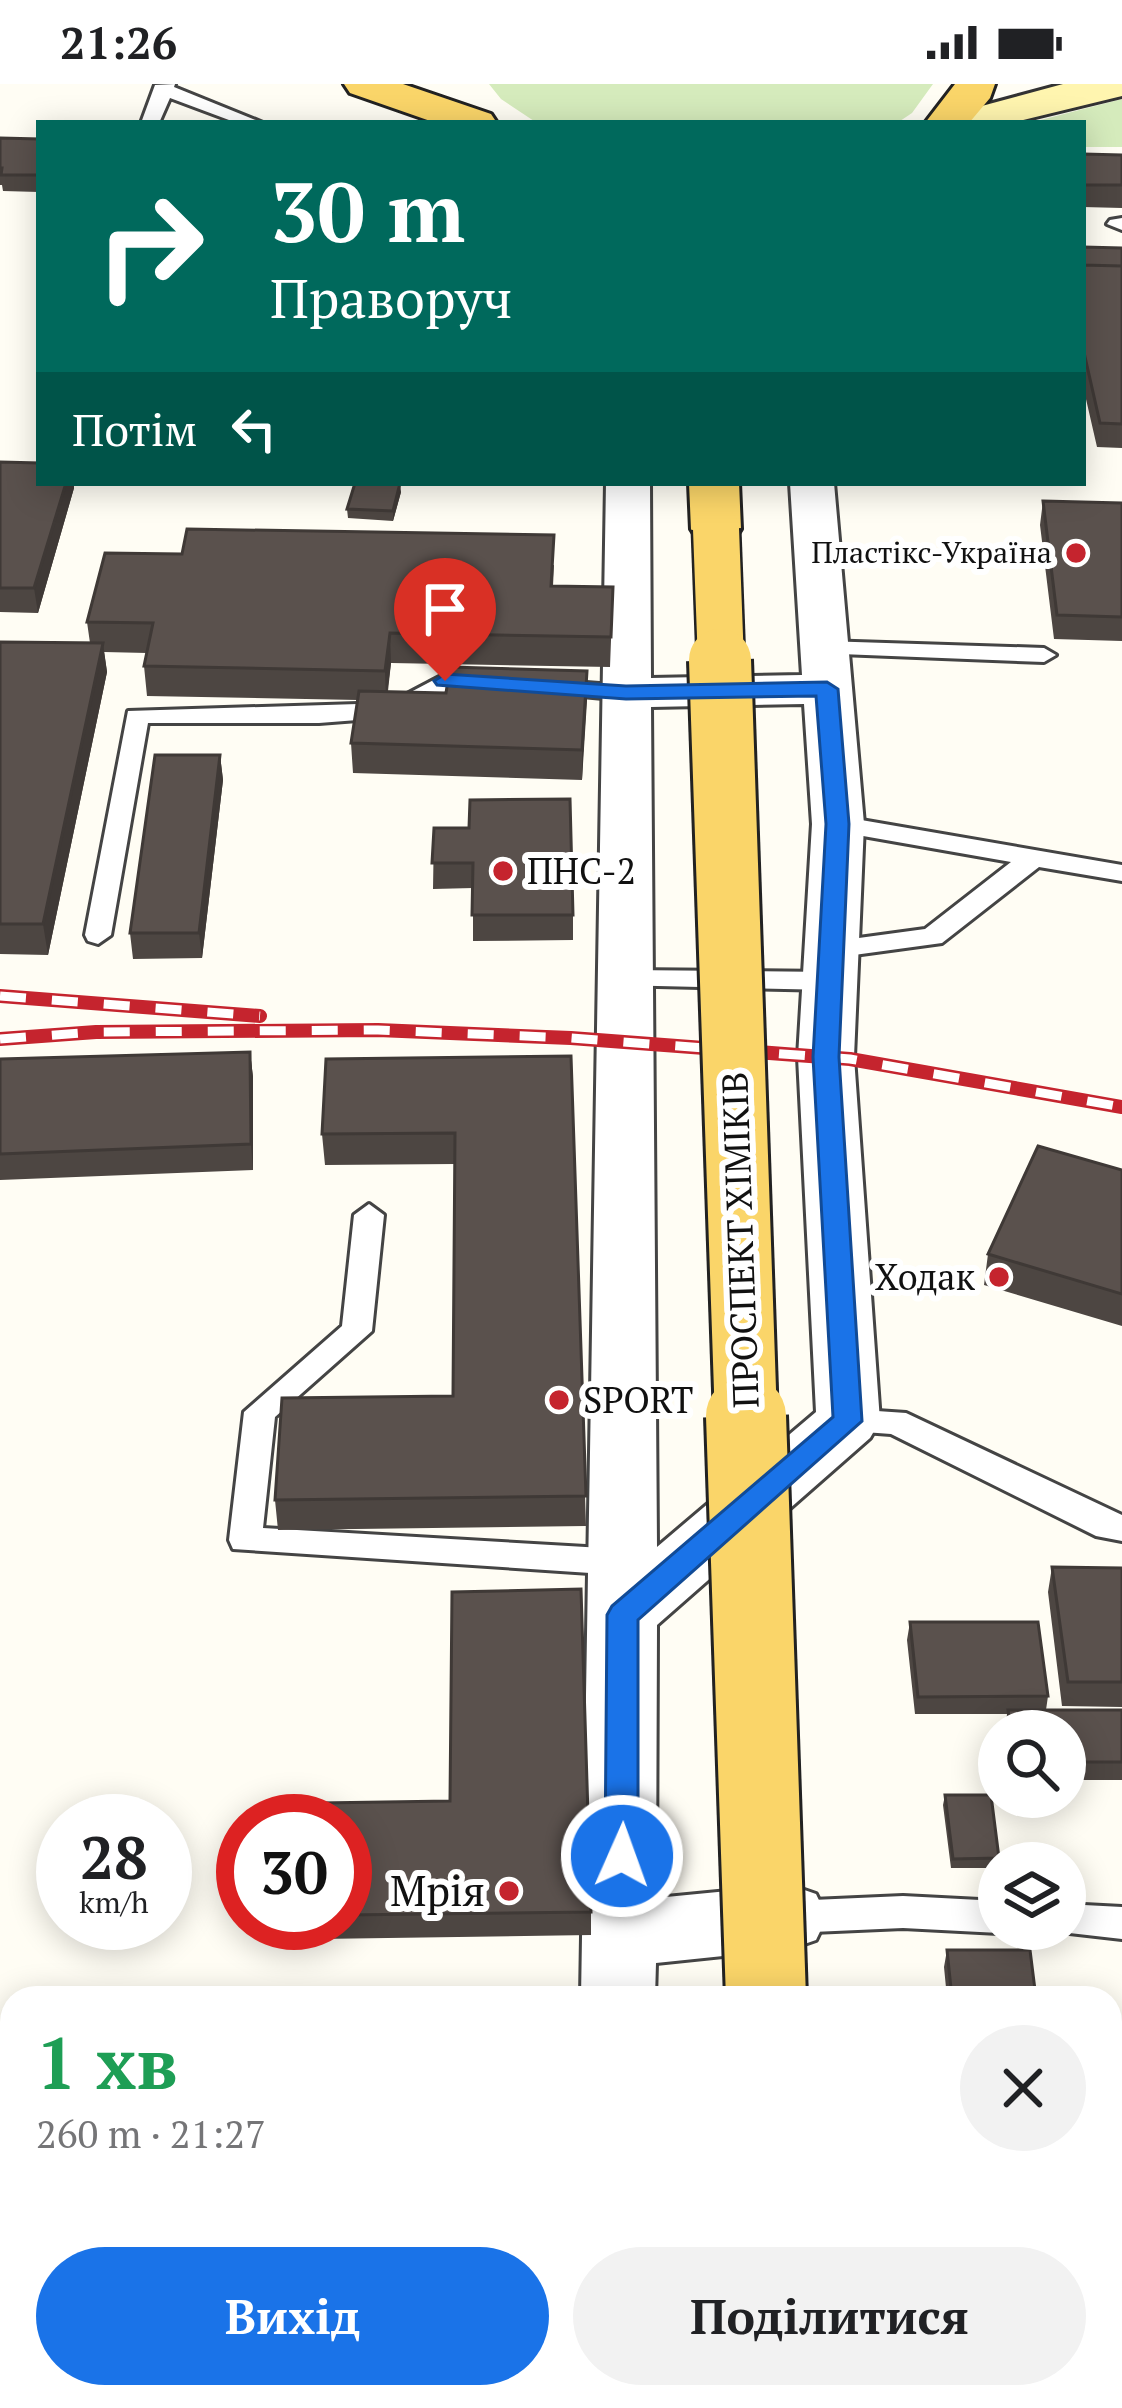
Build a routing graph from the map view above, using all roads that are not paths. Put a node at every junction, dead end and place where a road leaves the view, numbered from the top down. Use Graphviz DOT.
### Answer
graph roads {
  1 [pos="364,84"];
  2 [pos="443,84"];
  3 [pos="975,84"];
  4 [pos="1122,84"];
  5 [pos="164,87"];
  6 [pos="151,120"];
  7 [pos="246,120"];
  8 [pos="469,120"];
  9 [pos="475,120"];
  10 [pos="949,120"];
  11 [pos="977,120"];
  12 [pos="628,486"];
  13 [pos="812,486"];
  14 [pos="715,506"];
  15 [pos="1044,655"];
  16 [pos="826,668"];
  17 [pos="626,693"];
  18 [pos="838,824"];
  19 [pos="1036,856"];
  20 [pos="1122,873"];
  21 [pos="98,934"];
  22 [pos="831,965"];
  23 [pos="625,980"];
  24 [pos="370,1215"];
  25 [pos="848,1421"];
  26 [pos="774,1484"];
  27 [pos="1122,1528"];
  28 [pos="621,1588"];
  29 [pos="978,1916"];
  30 [pos="790,1917"];
  31 [pos="1086,1921"];
  32 [pos="1122,1923"];
  33 [pos="618,1966"];
  34 [pos="766,1986"];
  35 [pos="794,1986"];
  1 -- 8 [label="main road"];
  2 -- 9 [label="main road"];
  3 -- 10 [label="main road"];
  4 -- 11 [label="main road"];
  5 -- 6 [label="lane"];
  5 -- 7 [label="lane"];
  12 -- 17 [label="street"];
  13 -- 16 [label="street"];
  14 -- 34 [label="main road, ПРОСПЕКТ ХІМІКІВ, bridge"];
  15 -- 16 [label="lane"];
  16 -- 17 [label="street"];
  16 -- 18 [label="street"];
  17 -- 21 [label="lane"];
  17 -- 23 [label="street"];
  18 -- 19 [label="lane"];
  18 -- 22 [label="street"];
  19 -- 20 [label="lane"];
  19 -- 22 [label="lane"];
  22 -- 23 [label="lane"];
  22 -- 25 [label="street"];
  23 -- 28 [label="street"];
  24 -- 28 [label="lane"];
  25 -- 26 [label="street"];
  25 -- 27 [label="lane"];
  26 -- 28 [label="street"];
  26 -- 30 [label="street"];
  28 -- 33 [label="street"];
  29 -- 30 [label="lane"];
  30 -- 33 [label="street"];
  30 -- 35 [label="street"];
  31 -- 32 [label="lane"];
}
